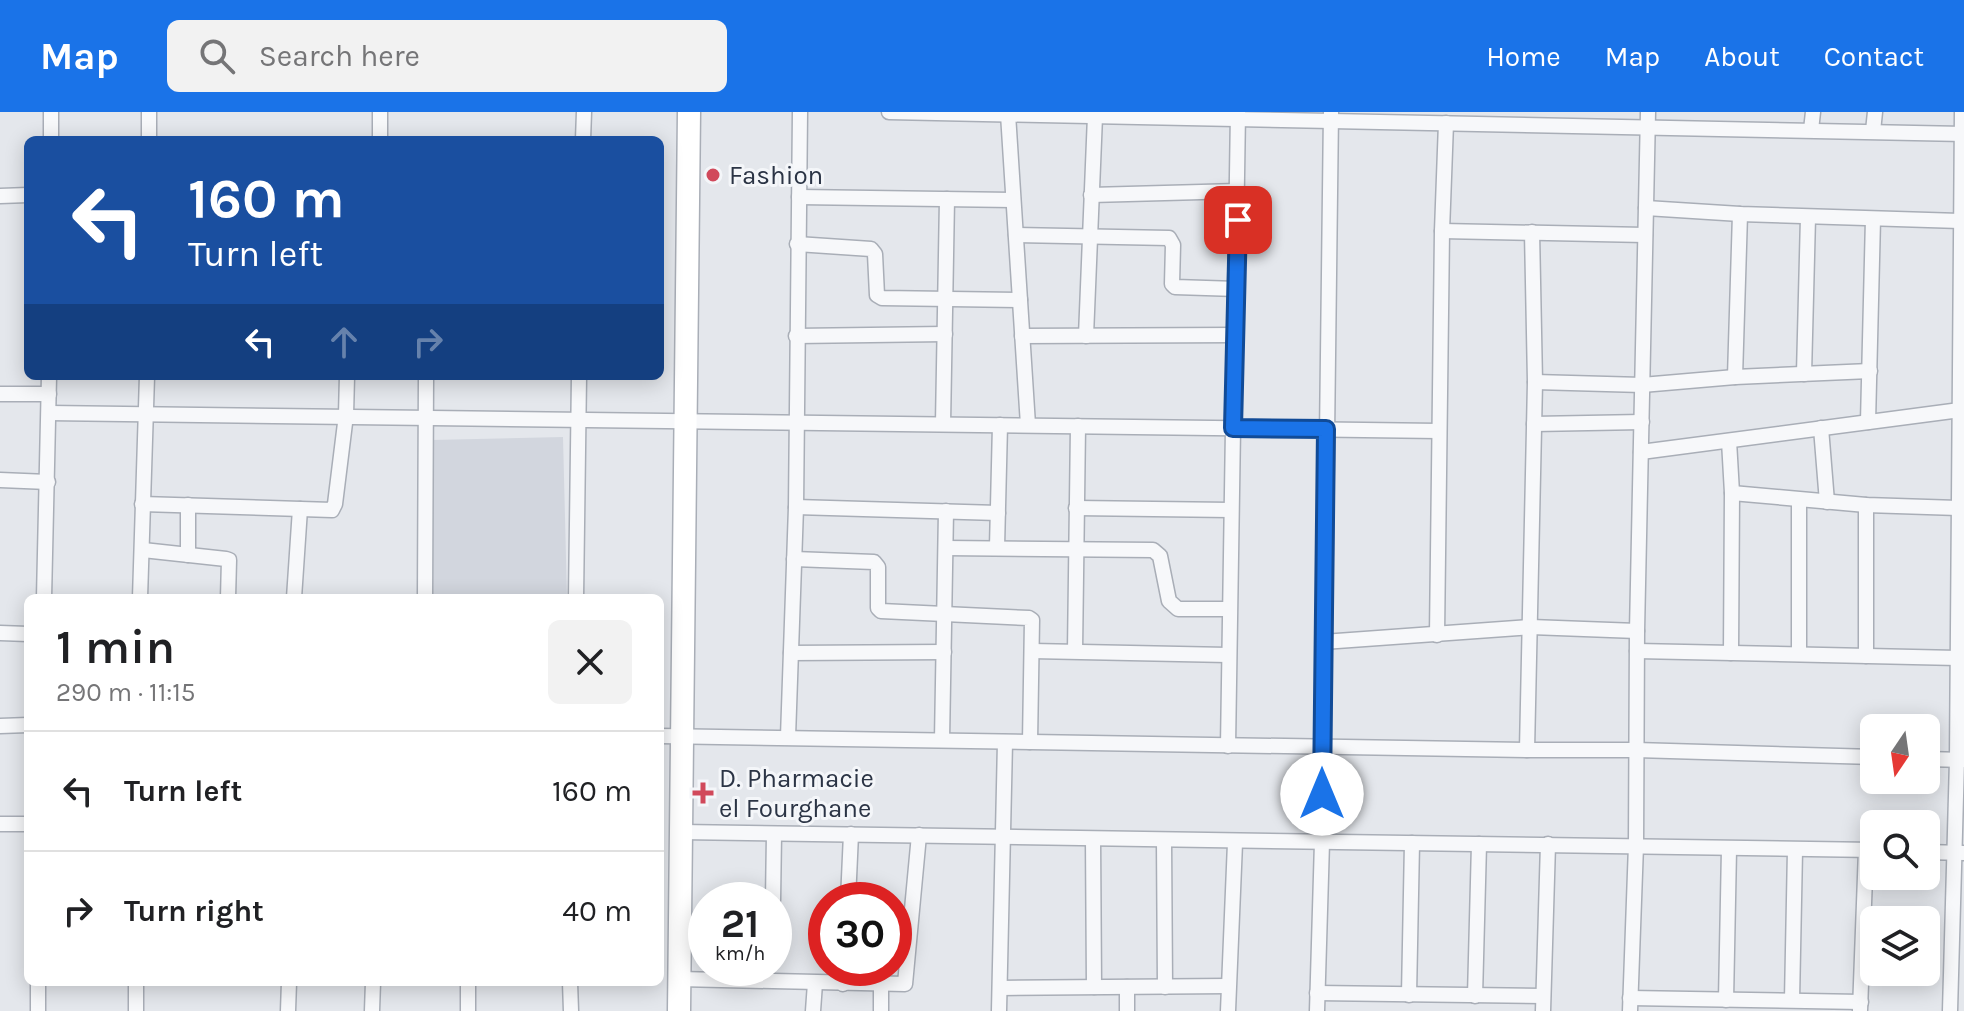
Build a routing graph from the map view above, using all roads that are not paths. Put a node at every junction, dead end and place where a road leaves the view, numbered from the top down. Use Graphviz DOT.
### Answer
graph roads {
  1 [pos="51,112"];
  2 [pos="149,112"];
  3 [pos="380,112"];
  4 [pos="584,112"];
  5 [pos="689,112"];
  6 [pos="800,112"];
  7 [pos="889,112"];
  8 [pos="1744,112"];
  9 [pos="1813,112"];
  10 [pos="1875,112"];
  11 [pos="1962,112"];
  12 [pos="950,113"];
  13 [pos="1008,114"];
  14 [pos="1041,114"];
  15 [pos="1238,115"];
  16 [pos="1095,116"];
  17 [pos="1331,116"];
  18 [pos="1542,118"];
  19 [pos="1648,120"];
  20 [pos="1446,123"];
  21 [pos="1743,129"];
  22 [pos="1811,130"];
  23 [pos="1873,131"];
  24 [pos="1962,134"];
  25 [pos="51,136"];
  26 [pos="149,136"];
  27 [pos="380,136"];
  28 [pos="583,136"];
  29 [pos="1238,191"];
  30 [pos="24,195"];
  31 [pos="1091,195"];
  32 [pos="0,196"];
  33 [pos="799,197"];
  34 [pos="947,199"];
  35 [pos="1013,200"];
  36 [pos="1646,208"];
  37 [pos="1740,214"];
  38 [pos="1808,217"];
  39 [pos="1873,219"];
  40 [pos="1960,221"];
  41 [pos="1442,231"];
  42 [pos="1532,232"];
  43 [pos="1016,235"];
  44 [pos="1645,235"];
  45 [pos="1090,237"];
  46 [pos="797,244"];
  47 [pos="1237,289"];
  48 [pos="946,300"];
  49 [pos="1020,300"];
  50 [pos="945,334"];
  51 [pos="1236,335"];
  52 [pos="796,336"];
  53 [pos="1022,336"];
  54 [pos="1086,336"];
  55 [pos="1870,371"];
  56 [pos="1804,374"];
  57 [pos="1735,377"];
  58 [pos="49,380"];
  59 [pos="147,380"];
  60 [pos="347,380"];
  61 [pos="426,380"];
  62 [pos="579,380"];
  63 [pos="1535,382"];
  64 [pos="1642,385"];
  65 [pos="0,394"];
  66 [pos="49,394"];
  67 [pos="1960,410"];
  68 [pos="49,413"];
  69 [pos="146,414"];
  70 [pos="346,415"];
  71 [pos="424,417"];
  72 [pos="579,419"];
  73 [pos="686,420"];
  74 [pos="796,421"];
  75 [pos="1642,422"];
  76 [pos="1868,422"];
  77 [pos="943,424"];
  78 [pos="1534,424"];
  79 [pos="1000,425"];
  80 [pos="1028,425"];
  81 [pos="1078,426"];
  82 [pos="1233,428"];
  83 [pos="1821,428"];
  84 [pos="1326,429"];
  85 [pos="1439,431"];
  86 [pos="1729,441"];
  87 [pos="1962,444"];
  88 [pos="1641,452"];
  89 [pos="0,480"];
  90 [pos="48,482"];
  91 [pos="1732,493"];
  92 [pos="1799,500"];
  93 [pos="1827,502"];
  94 [pos="142,504"];
  95 [pos="188,505"];
  96 [pos="1866,505"];
  97 [pos="796,507"];
  98 [pos="1076,508"];
  99 [pos="1958,508"];
  100 [pos="300,509"];
  101 [pos="1231,510"];
  102 [pos="946,511"];
  103 [pos="998,513"];
  104 [pos="997,547"];
  105 [pos="946,548"];
  106 [pos="1076,548"];
  107 [pos="143,550"];
  108 [pos="188,555"];
  109 [pos="794,559"];
  110 [pos="44,594"];
  111 [pos="140,594"];
  112 [pos="228,594"];
  113 [pos="294,594"];
  114 [pos="425,594"];
  115 [pos="576,594"];
  116 [pos="1229,609"];
  117 [pos="944,615"];
  118 [pos="1531,627"];
  119 [pos="1637,631"];
  120 [pos="0,633"];
  121 [pos="24,634"];
  122 [pos="1437,635"];
  123 [pos="1323,642"];
  124 [pos="1032,651"];
  125 [pos="1075,651"];
  126 [pos="1637,651"];
  127 [pos="944,652"];
  128 [pos="791,653"];
  129 [pos="1731,653"];
  130 [pos="1799,654"];
  131 [pos="1228,655"];
  132 [pos="1866,656"];
  133 [pos="1958,658"];
  134 [pos="24,725"];
  135 [pos="0,726"];
  136 [pos="671,736"];
  137 [pos="788,737"];
  138 [pos="942,740"];
  139 [pos="1005,742"];
  140 [pos="1030,742"];
  141 [pos="1228,746"];
  142 [pos="1322,746"];
  143 [pos="1527,750"];
  144 [pos="1636,750"];
  145 [pos="1860,757"];
  146 [pos="1940,759"];
  147 [pos="1961,760"];
  148 [pos="0,824"];
  149 [pos="24,824"];
  150 [pos="681,832"];
  151 [pos="774,834"];
  152 [pos="851,834"];
  153 [pos="919,835"];
  154 [pos="1004,837"];
  155 [pos="1093,839"];
  156 [pos="1164,841"];
  157 [pos="1322,842"];
  158 [pos="1235,843"];
  159 [pos="1412,843"];
  160 [pos="1479,844"];
  161 [pos="1548,844"];
  162 [pos="1636,845"];
  163 [pos="1729,849"];
  164 [pos="1795,850"];
  165 [pos="1860,850"];
  166 [pos="1959,853"];
  167 [pos="773,882"];
  168 [pos="849,882"];
  169 [pos="1867,890"];
  170 [pos="912,914"];
  171 [pos="679,979"];
  172 [pos="688,979"];
  173 [pos="38,986"];
  174 [pos="136,986"];
  175 [pos="289,986"];
  176 [pos="373,986"];
  177 [pos="468,986"];
  178 [pos="570,986"];
  179 [pos="815,986"];
  180 [pos="881,986"];
  181 [pos="1228,986"];
  182 [pos="1094,987"];
  183 [pos="1127,987"];
  184 [pos="1165,987"];
  185 [pos="1000,988"];
  186 [pos="1317,993"];
  187 [pos="1409,995"];
  188 [pos="1447,995"];
  189 [pos="1475,996"];
  190 [pos="1726,1000"];
  191 [pos="1792,1000"];
  192 [pos="1510,1003"];
  193 [pos="1543,1004"];
  194 [pos="1630,1005"];
  195 [pos="1760,1006"];
  196 [pos="1860,1006"];
  197 [pos="1955,1008"];
  198 [pos="38,1011"];
  199 [pos="136,1011"];
  200 [pos="288,1011"];
  201 [pos="372,1011"];
  202 [pos="468,1011"];
  203 [pos="571,1011"];
  204 [pos="679,1011"];
  205 [pos="813,1011"];
  206 [pos="881,1011"];
  207 [pos="999,1011"];
  208 [pos="1127,1011"];
  209 [pos="1228,1011"];
  210 [pos="1317,1011"];
  211 [pos="1447,1011"];
  1 -- 25 [label="street"];
  2 -- 26 [label="street"];
  3 -- 27 [label="street"];
  4 -- 28 [label="street"];
  5 -- 73 [label="street"];
  6 -- 33 [label="street"];
  7 -- 12 [label="street"];
  8 -- 21 [label="street"];
  9 -- 22 [label="street"];
  10 -- 23 [label="street"];
  11 -- 24 [label="street"];
  12 -- 13 [label="street"];
  13 -- 14 [label="street"];
  13 -- 35 [label="street"];
  14 -- 16 [label="street"];
  15 -- 16 [label="street"];
  15 -- 17 [label="street"];
  15 -- 29 [label="street"];
  16 -- 31 [label="street"];
  17 -- 20 [label="street"];
  17 -- 84 [label="street"];
  18 -- 19 [label="street"];
  18 -- 20 [label="street"];
  19 -- 21 [label="street"];
  19 -- 36 [label="street"];
  20 -- 41 [label="street"];
  21 -- 22 [label="street"];
  22 -- 23 [label="street"];
  23 -- 24 [label="street"];
  24 -- 40 [label="street"];
  29 -- 31 [label="street"];
  29 -- 47 [label="street"];
  30 -- 32 [label="street"];
  31 -- 45 [label="street"];
  33 -- 34 [label="street"];
  33 -- 46 [label="street"];
  34 -- 35 [label="street"];
  34 -- 48 [label="street"];
  35 -- 43 [label="street"];
  36 -- 37 [label="street"];
  36 -- 44 [label="street"];
  37 -- 38 [label="street"];
  37 -- 57 [label="street"];
  38 -- 39 [label="street"];
  38 -- 56 [label="street"];
  39 -- 40 [label="street"];
  39 -- 55 [label="street"];
  40 -- 67 [label="street"];
  41 -- 42 [label="street"];
  41 -- 85 [label="street"];
  42 -- 44 [label="street"];
  42 -- 63 [label="street"];
  43 -- 45 [label="street"];
  43 -- 49 [label="street"];
  44 -- 64 [label="street"];
  45 -- 47 [label="street"];
  45 -- 54 [label="street"];
  46 -- 48 [label="street"];
  46 -- 52 [label="street"];
  47 -- 51 [label="street"];
  48 -- 49 [label="street"];
  48 -- 50 [label="street"];
  49 -- 53 [label="street"];
  50 -- 52 [label="street"];
  50 -- 77 [label="street"];
  51 -- 54 [label="street"];
  51 -- 82 [label="street"];
  52 -- 74 [label="street"];
  53 -- 54 [label="street"];
  53 -- 80 [label="street"];
  55 -- 56 [label="street"];
  55 -- 76 [label="street"];
  56 -- 57 [label="street"];
  57 -- 64 [label="street"];
  58 -- 66 [label="street"];
  59 -- 69 [label="street"];
  60 -- 70 [label="street"];
  61 -- 71 [label="street"];
  62 -- 72 [label="street"];
  63 -- 64 [label="street"];
  63 -- 78 [label="street"];
  64 -- 75 [label="street"];
  65 -- 66 [label="street"];
  66 -- 68 [label="street"];
  67 -- 76 [label="street"];
  67 -- 87 [label="street"];
  68 -- 69 [label="street"];
  68 -- 90 [label="street"];
  69 -- 70 [label="street"];
  69 -- 94 [label="street"];
  70 -- 71 [label="street"];
  70 -- 100 [label="street"];
  71 -- 72 [label="street"];
  71 -- 114 [label="street"];
  72 -- 73 [label="street"];
  72 -- 115 [label="street"];
  73 -- 74 [label="street"];
  73 -- 136 [label="street"];
  74 -- 77 [label="street"];
  74 -- 97 [label="street"];
  75 -- 78 [label="street"];
  75 -- 88 [label="street"];
  76 -- 83 [label="street"];
  77 -- 79 [label="street"];
  78 -- 118 [label="street"];
  79 -- 80 [label="street"];
  79 -- 103 [label="street"];
  80 -- 81 [label="street"];
  81 -- 82 [label="street"];
  81 -- 98 [label="street"];
  82 -- 84 [label="street"];
  82 -- 101 [label="street"];
  83 -- 86 [label="street"];
  83 -- 93 [label="street"];
  84 -- 85 [label="street"];
  84 -- 123 [label="street"];
  85 -- 122 [label="street"];
  86 -- 88 [label="street"];
  86 -- 91 [label="street"];
  87 -- 99 [label="street"];
  88 -- 119 [label="street"];
  89 -- 90 [label="street"];
  90 -- 110 [label="street"];
  91 -- 92 [label="street"];
  91 -- 129 [label="street"];
  92 -- 93 [label="street"];
  92 -- 130 [label="street"];
  93 -- 96 [label="street"];
  94 -- 95 [label="street"];
  94 -- 107 [label="street"];
  95 -- 100 [label="street"];
  95 -- 108 [label="street"];
  96 -- 99 [label="street"];
  96 -- 132 [label="street"];
  97 -- 102 [label="street"];
  97 -- 109 [label="street"];
  98 -- 101 [label="street"];
  98 -- 106 [label="street"];
  99 -- 133 [label="street"];
  100 -- 113 [label="street"];
  101 -- 116 [label="street"];
  102 -- 103 [label="street"];
  102 -- 105 [label="street"];
  103 -- 104 [label="street"];
  104 -- 105 [label="street"];
  104 -- 106 [label="street"];
  105 -- 117 [label="street"];
  106 -- 116 [label="street"];
  106 -- 125 [label="street"];
  107 -- 108 [label="street"];
  107 -- 111 [label="street"];
  108 -- 112 [label="street"];
  109 -- 117 [label="street"];
  109 -- 128 [label="street"];
  116 -- 131 [label="street"];
  117 -- 124 [label="street"];
  117 -- 127 [label="street"];
  118 -- 119 [label="street"];
  118 -- 122 [label="street"];
  118 -- 143 [label="street"];
  119 -- 126 [label="street"];
  120 -- 121 [label="street"];
  122 -- 123 [label="street"];
  123 -- 142 [label="street"];
  124 -- 125 [label="street"];
  124 -- 140 [label="street"];
  125 -- 131 [label="street"];
  126 -- 129 [label="street"];
  126 -- 144 [label="street"];
  127 -- 128 [label="street"];
  127 -- 138 [label="street"];
  128 -- 137 [label="street"];
  129 -- 130 [label="street"];
  130 -- 132 [label="street"];
  131 -- 141 [label="street"];
  132 -- 133 [label="street"];
  133 -- 147 [label="street"];
  134 -- 135 [label="street"];
  136 -- 137 [label="street"];
  136 -- 150 [label="street"];
  137 -- 138 [label="street"];
  138 -- 139 [label="street"];
  139 -- 140 [label="street"];
  139 -- 154 [label="street"];
  140 -- 141 [label="street"];
  141 -- 142 [label="street"];
  142 -- 143 [label="street"];
  142 -- 157 [label="street"];
  143 -- 144 [label="street"];
  144 -- 145 [label="street"];
  144 -- 162 [label="street"];
  146 -- 147 [label="street"];
  147 -- 166 [label="street"];
  148 -- 149 [label="street"];
  150 -- 151 [label="street"];
  150 -- 171 [label="street"];
  151 -- 152 [label="street"];
  151 -- 167 [label="street"];
  152 -- 153 [label="street"];
  152 -- 168 [label="street"];
  153 -- 154 [label="street"];
  153 -- 170 [label="street"];
  154 -- 155 [label="street"];
  154 -- 185 [label="street"];
  155 -- 156 [label="street"];
  155 -- 182 [label="street"];
  156 -- 158 [label="street"];
  156 -- 184 [label="street"];
  157 -- 158 [label="street"];
  157 -- 159 [label="street"];
  157 -- 186 [label="street"];
  158 -- 181 [label="street"];
  159 -- 160 [label="street"];
  159 -- 187 [label="street"];
  160 -- 161 [label="street"];
  160 -- 189 [label="street"];
  161 -- 162 [label="street"];
  161 -- 193 [label="street"];
  162 -- 163 [label="street"];
  162 -- 194 [label="street"];
  163 -- 164 [label="street"];
  163 -- 190 [label="street"];
  164 -- 165 [label="street"];
  164 -- 191 [label="street"];
  166 -- 197 [label="street"];
  169 -- 196 [label="street"];
  171 -- 172 [label="street"];
  171 -- 204 [label="street"];
  173 -- 198 [label="street"];
  174 -- 199 [label="street"];
  175 -- 200 [label="street"];
  176 -- 201 [label="street"];
  177 -- 202 [label="street"];
  178 -- 203 [label="street"];
  179 -- 205 [label="street"];
  180 -- 206 [label="street"];
  181 -- 184 [label="street"];
  181 -- 209 [label="street"];
  182 -- 183 [label="street"];
  182 -- 185 [label="street"];
  183 -- 184 [label="street"];
  183 -- 208 [label="street"];
  185 -- 207 [label="street"];
  186 -- 187 [label="street"];
  186 -- 210 [label="street"];
  187 -- 188 [label="street"];
  188 -- 189 [label="street"];
  188 -- 211 [label="street"];
  189 -- 192 [label="street"];
  190 -- 194 [label="street"];
  190 -- 195 [label="street"];
  191 -- 195 [label="street"];
  191 -- 196 [label="street"];
  192 -- 193 [label="street"];
}
